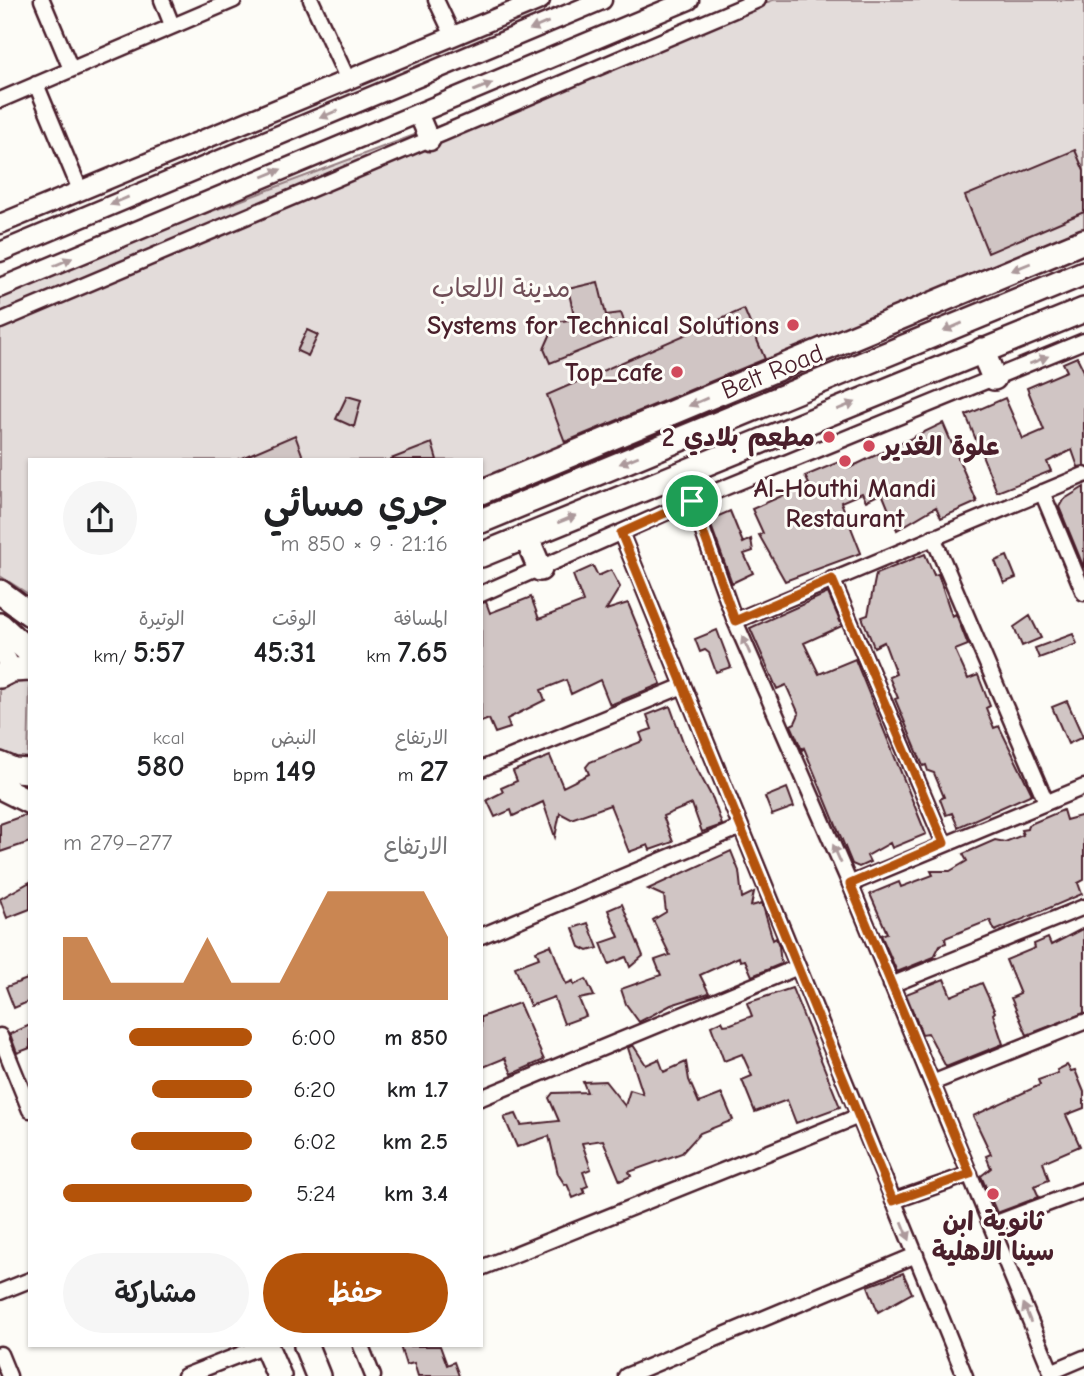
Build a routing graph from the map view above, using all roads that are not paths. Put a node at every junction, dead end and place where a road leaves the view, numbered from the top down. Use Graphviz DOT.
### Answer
graph roads {
  1 [pos="42,0"];
  2 [pos="162,0"];
  3 [pos="234,0"];
  4 [pos="311,0"];
  5 [pos="436,0"];
  6 [pos="540,0"];
  7 [pos="602,0"];
  8 [pos="689,0"];
  9 [pos="758,0"];
  10 [pos="172,25"];
  11 [pos="453,36"];
  12 [pos="396,60"];
  13 [pos="71,69"];
  14 [pos="348,80"];
  15 [pos="405,82"];
  16 [pos="36,84"];
  17 [pos="0,100"];
  18 [pos="418,113"];
  19 [pos="430,141"];
  20 [pos="80,190"];
  21 [pos="0,224"];
  22 [pos="1084,241"];
  23 [pos="0,252"];
  24 [pos="1084,273"];
  25 [pos="994,279"];
  26 [pos="0,288"];
  27 [pos="1005,306"];
  28 [pos="1084,310"];
  29 [pos="0,321"];
  30 [pos="1084,341"];
  31 [pos="982,351"];
  32 [pos="994,378"];
  33 [pos="801,390"];
  34 [pos="744,413"];
  35 [pos="811,420"];
  36 [pos="759,441"];
  37 [pos="1084,475"];
  38 [pos="483,491"];
  39 [pos="1042,492"];
  40 [pos="692,501"];
  41 [pos="483,520"];
  42 [pos="621,533"];
  43 [pos="526,536"];
  44 [pos="933,537"];
  45 [pos="483,554"];
  46 [pos="540,569"];
  47 [pos="832,579"];
  48 [pos="0,592"];
  49 [pos="483,593"];
  50 [pos="1084,593"];
  51 [pos="28,613"];
  52 [pos="735,621"];
  53 [pos="0,625"];
  54 [pos="0,648"];
  55 [pos="28,651"];
  56 [pos="14,671"];
  57 [pos="683,686"];
  58 [pos="483,768"];
  59 [pos="0,771"];
  60 [pos="28,773"];
  61 [pos="1084,787"];
  62 [pos="0,802"];
  63 [pos="1046,802"];
  64 [pos="28,803"];
  65 [pos="28,805"];
  66 [pos="741,827"];
  67 [pos="944,843"];
  68 [pos="850,884"];
  69 [pos="1084,907"];
  70 [pos="483,935"];
  71 [pos="798,967"];
  72 [pos="891,985"];
  73 [pos="1084,1022"];
  74 [pos="0,1036"];
  75 [pos="932,1083"];
  76 [pos="483,1097"];
  77 [pos="28,1105"];
  78 [pos="859,1116"];
  79 [pos="970,1174"];
  80 [pos="1084,1190"];
  81 [pos="893,1201"];
  82 [pos="991,1225"];
  83 [pos="916,1255"];
  84 [pos="483,1267"];
  85 [pos="28,1281"];
  86 [pos="0,1292"];
  87 [pos="261,1347"];
  88 [pos="264,1347"];
  89 [pos="306,1347"];
  90 [pos="361,1347"];
  91 [pos="0,1353"];
  92 [pos="1084,1358"];
  93 [pos="1052,1374"];
  94 [pos="9,1376"];
  95 [pos="185,1376"];
  96 [pos="279,1376"];
  97 [pos="318,1376"];
  98 [pos="373,1376"];
  99 [pos="626,1376"];
  100 [pos="965,1376"];
  1 -- 13 [label="street"];
  2 -- 10 [label="street"];
  3 -- 10 [label="street"];
  4 -- 14 [label="street"];
  5 -- 11 [label="street"];
  6 -- 11 [label="street"];
  7 -- 15 [label="street, one-way"];
  18 -- 8 [label="street, one-way"];
  9 -- 19 [label="street"];
  10 -- 13 [label="street"];
  11 -- 12 [label="street"];
  12 -- 14 [label="street"];
  12 -- 15 [label="street"];
  13 -- 16 [label="street"];
  14 -- 20 [label="street"];
  15 -- 23 [label="street, one-way"];
  16 -- 17 [label="street"];
  16 -- 20 [label="street"];
  18 -- 19 [label="street"];
  26 -- 18 [label="street, one-way"];
  19 -- 29 [label="street"];
  20 -- 21 [label="street"];
  22 -- 25 [label="main road, one-way"];
  24 -- 27 [label="main road, Belt Road"];
  25 -- 27 [label="main road"];
  25 -- 38 [label="main road, one-way"];
  27 -- 33 [label="main road, Belt Road, one-way"];
  28 -- 31 [label="main road"];
  32 -- 30 [label="street, one-way"];
  31 -- 32 [label="main road"];
  35 -- 31 [label="main road, one-way"];
  32 -- 40 [label="street"];
  33 -- 34 [label="main road, Belt Road"];
  33 -- 35 [label="main road"];
  34 -- 36 [label="main road"];
  34 -- 41 [label="main road, Belt Road, one-way"];
  35 -- 36 [label="main road"];
  43 -- 36 [label="main road, one-way"];
  37 -- 39 [label="street"];
  39 -- 44 [label="street"];
  39 -- 50 [label="street"];
  40 -- 42 [label="street"];
  40 -- 52 [label="street"];
  42 -- 46 [label="street"];
  42 -- 57 [label="street"];
  43 -- 45 [label="main road"];
  43 -- 46 [label="main road"];
  44 -- 47 [label="street"];
  44 -- 63 [label="street"];
  46 -- 49 [label="street"];
  47 -- 52 [label="street"];
  47 -- 67 [label="street"];
  48 -- 51 [label="main road"];
  68 -- 52 [label="street, one-way"];
  53 -- 55 [label="main road"];
  54 -- 56 [label="main road"];
  57 -- 58 [label="street"];
  57 -- 66 [label="street"];
  59 -- 60 [label="main road"];
  59 -- 64 [label="main road"];
  61 -- 63 [label="street"];
  62 -- 65 [label="street"];
  63 -- 67 [label="street"];
  66 -- 70 [label="street"];
  66 -- 71 [label="street"];
  67 -- 68 [label="street"];
  68 -- 72 [label="street"];
  69 -- 72 [label="street"];
  71 -- 76 [label="street"];
  71 -- 78 [label="street"];
  72 -- 75 [label="street"];
  73 -- 75 [label="street"];
  74 -- 77 [label="street"];
  75 -- 79 [label="street"];
  78 -- 81 [label="street"];
  78 -- 84 [label="street"];
  79 -- 81 [label="street"];
  79 -- 82 [label="street"];
  80 -- 82 [label="street"];
  81 -- 83 [label="street, one-way"];
  93 -- 82 [label="street, one-way"];
  83 -- 99 [label="street"];
  83 -- 100 [label="street"];
  85 -- 86 [label="street"];
  87 -- 95 [label="street"];
  88 -- 96 [label="main road"];
  89 -- 97 [label="main road"];
  90 -- 98 [label="street"];
  91 -- 94 [label="street"];
  92 -- 93 [label="street"];
}
